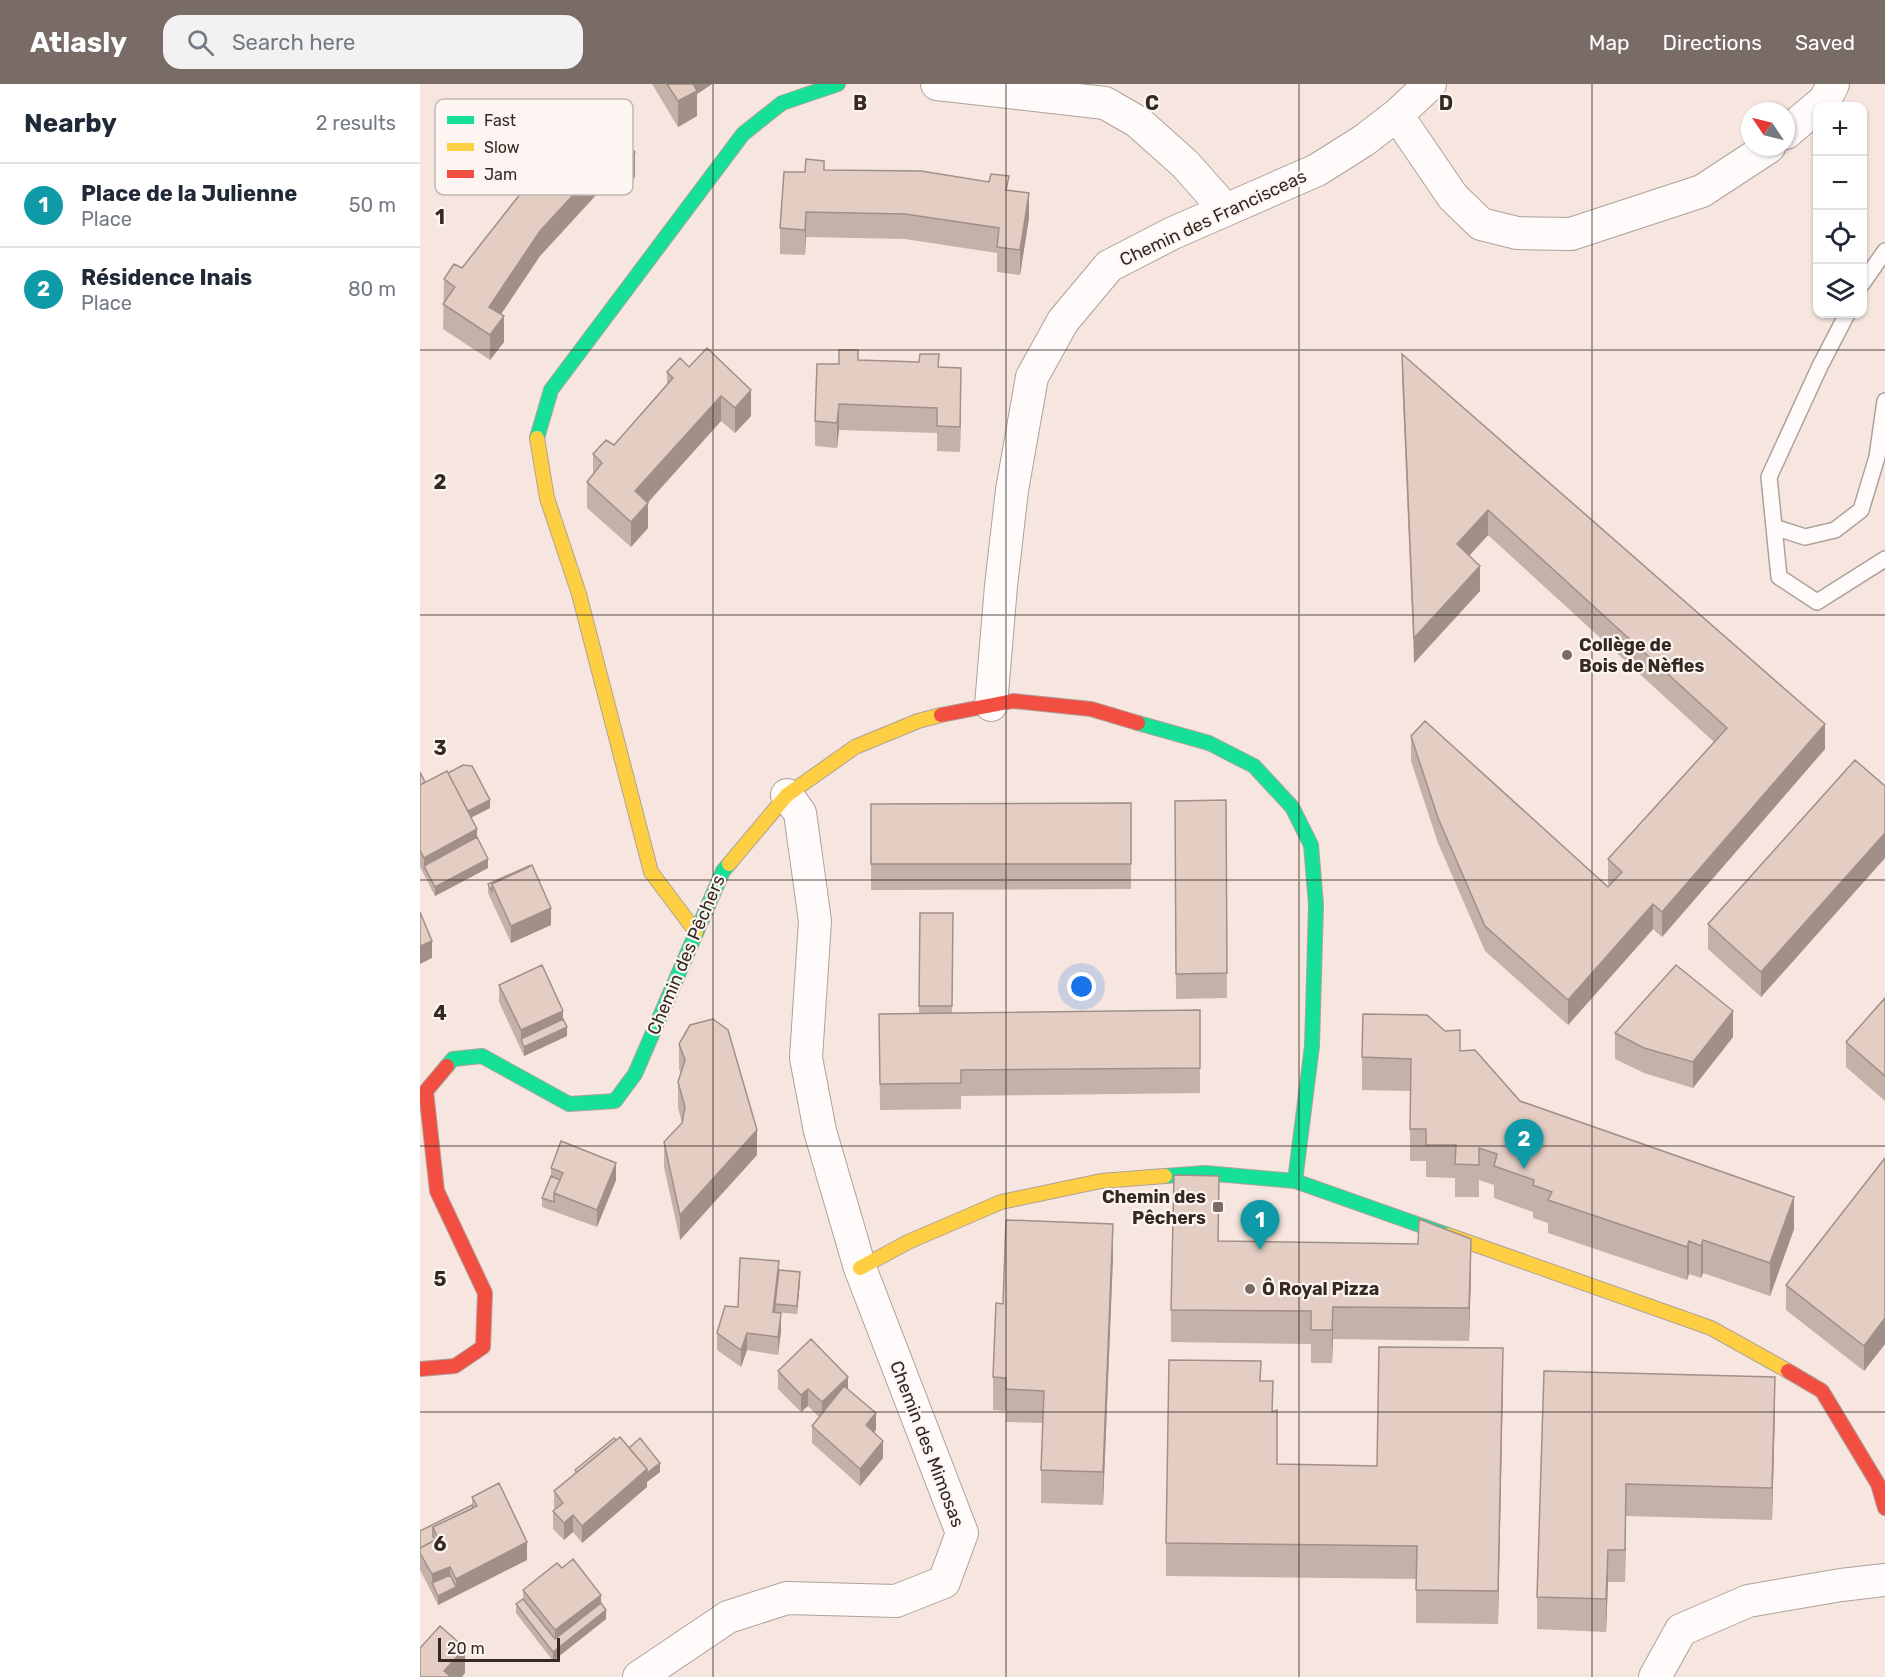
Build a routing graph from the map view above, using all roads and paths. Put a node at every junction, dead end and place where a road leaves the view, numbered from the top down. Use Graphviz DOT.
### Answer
graph roads {
  1 [pos="838,84"];
  2 [pos="937,84"];
  3 [pos="1430,84"];
  4 [pos="1833,84"];
  5 [pos="1397,115"];
  6 [pos="1795,125"];
  7 [pos="1755,156"];
  8 [pos="1225,209"];
  9 [pos="1885,251"];
  10 [pos="1867,278"];
  11 [pos="1845,318"];
  12 [pos="1885,401"];
  13 [pos="1774,527"];
  14 [pos="1885,559"];
  15 [pos="991,705"];
  16 [pos="787,795"];
  17 [pos="696,932"];
  18 [pos="1295,1181"];
  19 [pos="860,1268"];
  20 [pos="420,1369"];
  21 [pos="1885,1508"];
  22 [pos="1885,1580"];
  23 [pos="639,1677"];
  24 [pos="1655,1677"];
  1 -- 17 [label="street"];
  2 -- 8 [label="street"];
  3 -- 5 [label="street, Chemin des Francisceas"];
  4 -- 6 [label="street"];
  5 -- 7 [label="street"];
  5 -- 8 [label="street, Chemin des Francisceas"];
  8 -- 15 [label="street, Chemin des Francisceas"];
  9 -- 10 [label="lane"];
  11 -- 13 [label="lane"];
  12 -- 13 [label="lane"];
  13 -- 14 [label="lane"];
  15 -- 16 [label="street"];
  15 -- 18 [label="street"];
  16 -- 17 [label="street, Chemin des Pêchers"];
  16 -- 19 [label="street"];
  17 -- 20 [label="street, Chemin des Pêchers"];
  18 -- 19 [label="street"];
  18 -- 21 [label="street"];
  19 -- 23 [label="street, Chemin des Mimosas"];
  22 -- 24 [label="street"];
}
